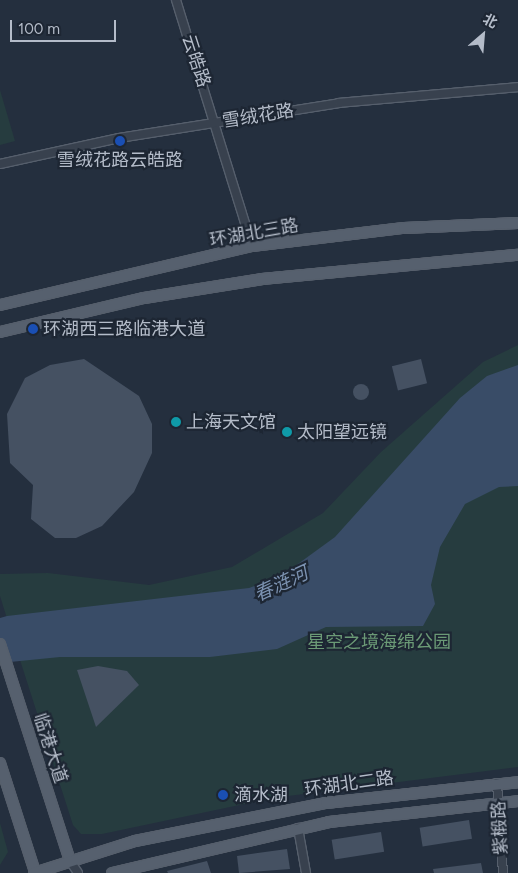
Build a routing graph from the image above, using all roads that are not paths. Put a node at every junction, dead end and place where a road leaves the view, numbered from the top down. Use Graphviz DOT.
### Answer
graph roads {
  1 [pos="176,0"];
  2 [pos="518,87"];
  3 [pos="215,122"];
  4 [pos="0,164"];
  5 [pos="518,223"];
  6 [pos="252,246"];
  7 [pos="518,255"];
  8 [pos="0,305"];
  9 [pos="0,332"];
  10 [pos="0,644"];
  11 [pos="0,763"];
  12 [pos="518,782"];
  13 [pos="497,783"];
  14 [pos="518,801"];
  15 [pos="499,802"];
  16 [pos="298,828"];
  17 [pos="70,861"];
  18 [pos="34,873"];
  19 [pos="78,873"];
  20 [pos="112,873"];
  21 [pos="306,873"];
  22 [pos="502,873"];
  1 -- 3 [label="street, 云皓路"];
  2 -- 3 [label="street, 雪绒花路"];
  3 -- 4 [label="street, 雪绒花路"];
  3 -- 6 [label="street, 云皓路"];
  5 -- 6 [label="main road, 环湖北三路"];
  6 -- 8 [label="main road, 环湖北三路"];
  7 -- 9 [label="main road"];
  10 -- 17 [label="main road, 临港大道"];
  11 -- 18 [label="main road"];
  12 -- 13 [label="main road, 环湖北二路"];
  13 -- 15 [label="street, 紫椴路"];
  13 -- 17 [label="main road, 环湖北二路"];
  14 -- 15 [label="main road, 环湖北二路"];
  15 -- 16 [label="main road, 环湖北二路"];
  15 -- 22 [label="street, 紫椴路"];
  16 -- 20 [label="main road, 环湖北二路"];
  16 -- 21 [label="street"];
  17 -- 18 [label="main road, 环湖北二路"];
  17 -- 19 [label="street"];
}
